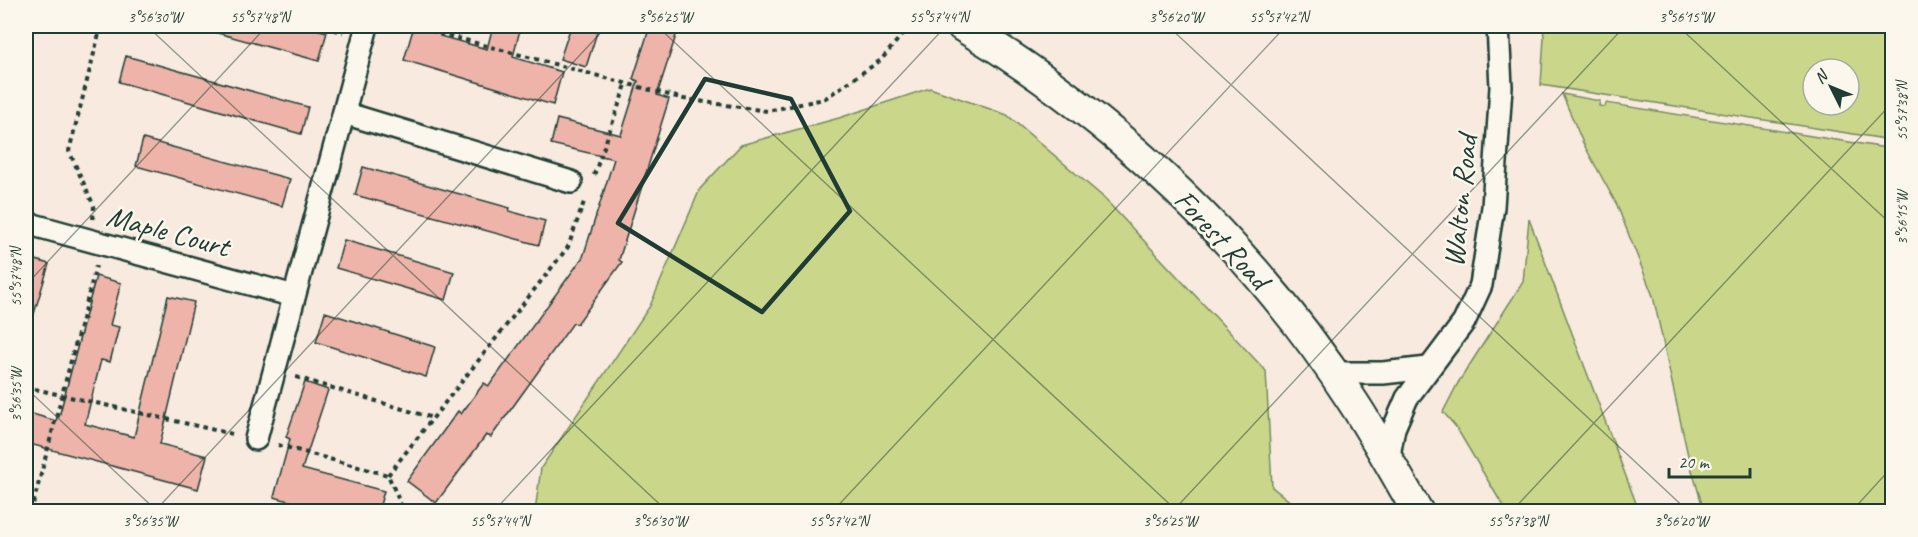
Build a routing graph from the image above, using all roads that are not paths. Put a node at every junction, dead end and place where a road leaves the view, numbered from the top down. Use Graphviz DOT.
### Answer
graph roads {
  1 [pos="367,26"];
  2 [pos="962,26"];
  3 [pos="1498,26"];
  4 [pos="344,113"];
  5 [pos="583,185"];
  6 [pos="26,223"];
  7 [pos="294,296"];
  8 [pos="1428,368"];
  9 [pos="1333,373"];
  10 [pos="256,439"];
  11 [pos="1388,461"];
  12 [pos="1418,512"];
  1 -- 4 [label="street"];
  2 -- 9 [label="street, Forest Road"];
  3 -- 8 [label="street, Walton Road"];
  4 -- 5 [label="street"];
  4 -- 7 [label="street"];
  6 -- 7 [label="street, Maple Court"];
  7 -- 10 [label="street"];
  8 -- 9 [label="street"];
  8 -- 11 [label="street, Walton Road"];
  9 -- 11 [label="street, Forest Road"];
  11 -- 12 [label="street, Forest Road"];
}
